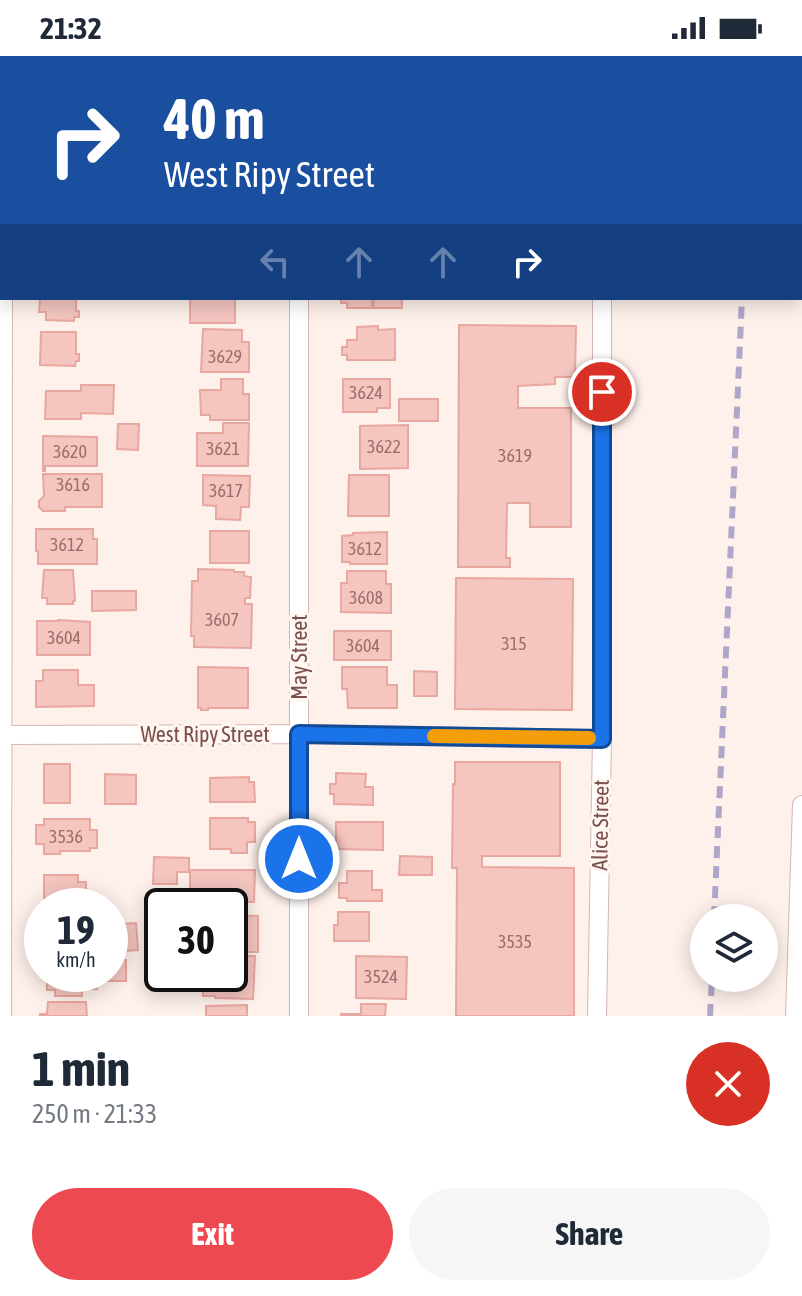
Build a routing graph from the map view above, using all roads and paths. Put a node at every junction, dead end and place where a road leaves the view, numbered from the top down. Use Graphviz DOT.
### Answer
graph roads {
  1 [pos="3,300"];
  2 [pos="299,300"];
  3 [pos="602,300"];
  4 [pos="299,734"];
  5 [pos="1,735"];
  6 [pos="602,739"];
  7 [pos="802,805"];
  8 [pos="801,870"];
  9 [pos="2,1016"];
  10 [pos="299,1016"];
  11 [pos="597,1016"];
  12 [pos="795,1016"];
  1 -- 5 [label="street"];
  2 -- 4 [label="street, May Street"];
  3 -- 6 [label="street, Alice Street"];
  4 -- 5 [label="street, West Ripy Street"];
  4 -- 6 [label="street, West Ripy Street"];
  4 -- 10 [label="street, May Street"];
  5 -- 9 [label="street"];
  6 -- 11 [label="street, Alice Street"];
  7 -- 8 [label="street"];
  8 -- 12 [label="street"];
}
